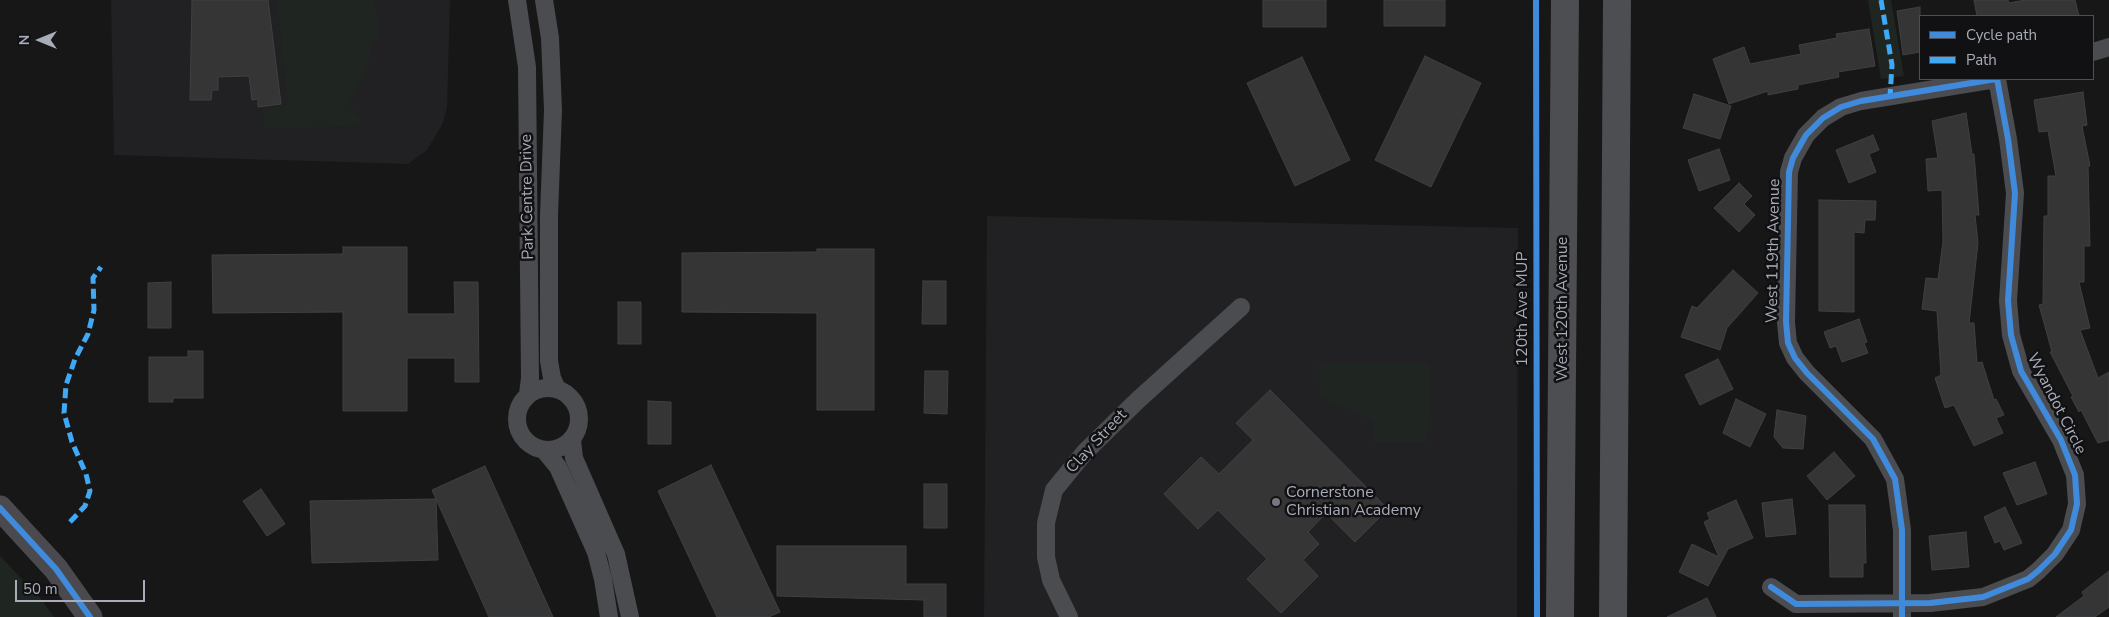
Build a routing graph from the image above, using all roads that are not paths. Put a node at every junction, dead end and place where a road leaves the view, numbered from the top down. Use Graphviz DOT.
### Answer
graph roads {
  1 [pos="517,0"];
  2 [pos="544,0"];
  3 [pos="1565,0"];
  4 [pos="1602,0"];
  5 [pos="1617,0"];
  6 [pos="2109,48"];
  7 [pos="2094,52"];
  8 [pos="1990,80"];
  9 [pos="1996,80"];
  10 [pos="1616,97"];
  11 [pos="1241,307"];
  12 [pos="557,389"];
  13 [pos="528,394"];
  14 [pos="572,440"];
  15 [pos="544,450"];
  16 [pos="0,508"];
  17 [pos="1771,587"];
  18 [pos="1902,610"];
  19 [pos="90,617"];
  20 [pos="609,617"];
  21 [pos="630,617"];
  22 [pos="1069,617"];
  23 [pos="1560,617"];
  24 [pos="1613,617"];
  1 -- 13 [label="street, Park Centre Drive"];
  2 -- 12 [label="street, Park Centre Drive"];
  3 -- 23 [label="main road, West 120th Avenue"];
  4 -- 10 [label="main road"];
  5 -- 10 [label="main road"];
  6 -- 7 [label="street"];
  8 -- 18 [label="street, West 119th Avenue"];
  9 -- 18 [label="street, Wyandot Circle"];
  10 -- 24 [label="main road"];
  11 -- 22 [label="street, Clay Street"];
  12 -- 13 [label="street"];
  12 -- 14 [label="street"];
  13 -- 15 [label="street"];
  14 -- 15 [label="street"];
  14 -- 21 [label="street"];
  15 -- 20 [label="street"];
  16 -- 19 [label="main road"];
  17 -- 18 [label="street, Wyandot Circle"];
}
